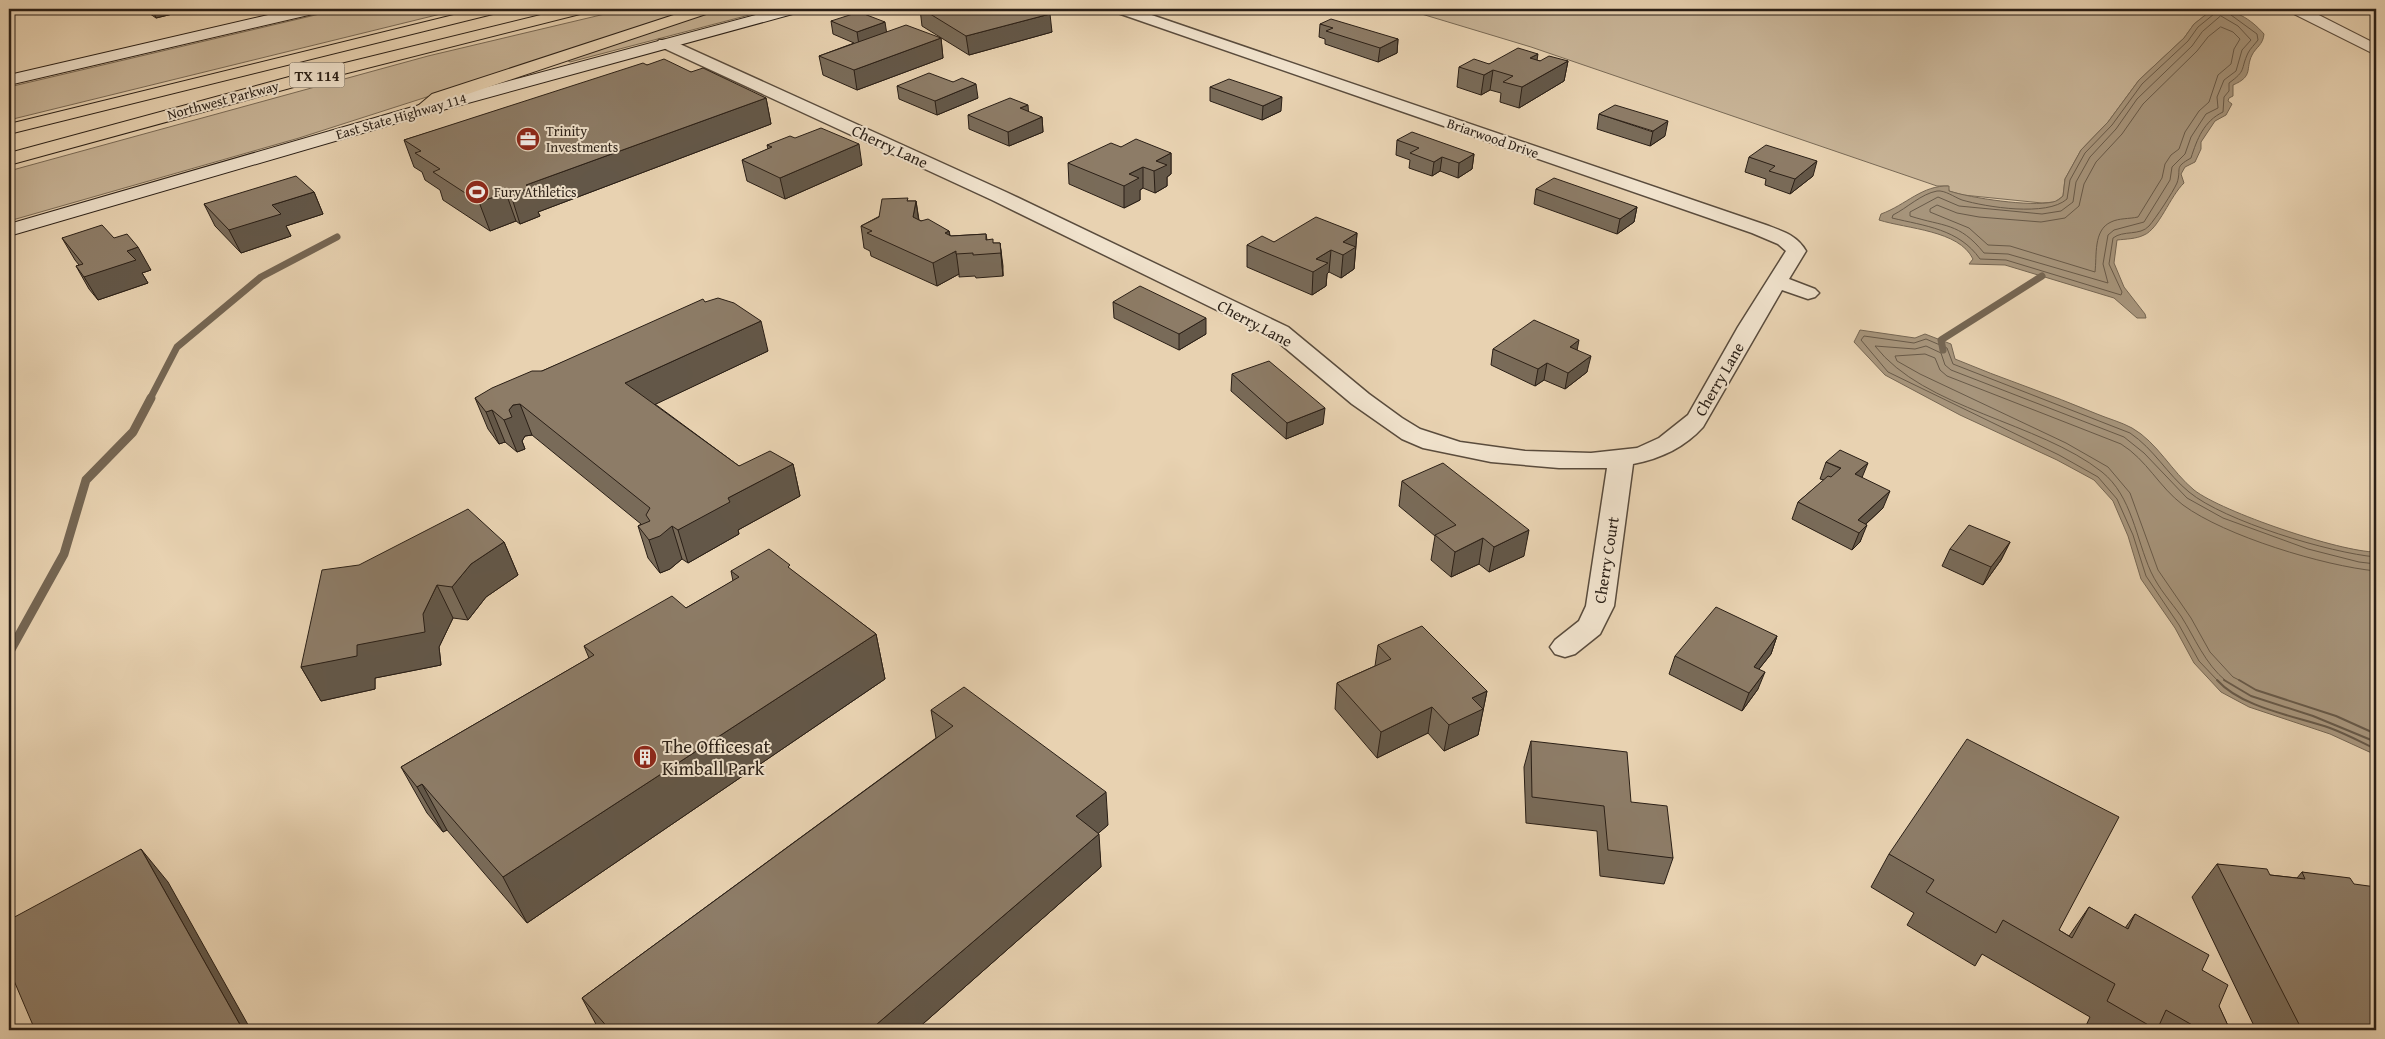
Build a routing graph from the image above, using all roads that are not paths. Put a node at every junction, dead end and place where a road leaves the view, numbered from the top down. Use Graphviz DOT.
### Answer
graph roads {
  1 [pos="313,9"];
  2 [pos="496,9"];
  3 [pos="583,9"];
  4 [pos="707,9"];
  5 [pos="796,9"];
  6 [pos="1120,9"];
  7 [pos="2295,9"];
  8 [pos="665,43"];
  9 [pos="2376,50"];
  10 [pos="9,80"];
  11 [pos="422,110"];
  12 [pos="9,129"];
  13 [pos="9,159"];
  14 [pos="9,230"];
  15 [pos="1776,281"];
  16 [pos="1808,292"];
  17 [pos="1621,460"];
  18 [pos="1564,648"];
  1 -- 10 [label="main road"];
  2 -- 12 [label="highway, Northwest Parkway / TX 114"];
  3 -- 13 [label="highway, Northwest Parkway / TX 114"];
  4 -- 11 [label="highway"];
  5 -- 8 [label="main road, East State Highway 114"];
  6 -- 15 [label="street, Briarwood Drive"];
  7 -- 9 [label="main road"];
  8 -- 11 [label="main road, East State Highway 114"];
  8 -- 17 [label="street, Cherry Lane"];
  11 -- 14 [label="main road, East State Highway 114"];
  15 -- 16 [label="street"];
  15 -- 17 [label="street, Cherry Lane"];
  17 -- 18 [label="street, Cherry Court"];
}
